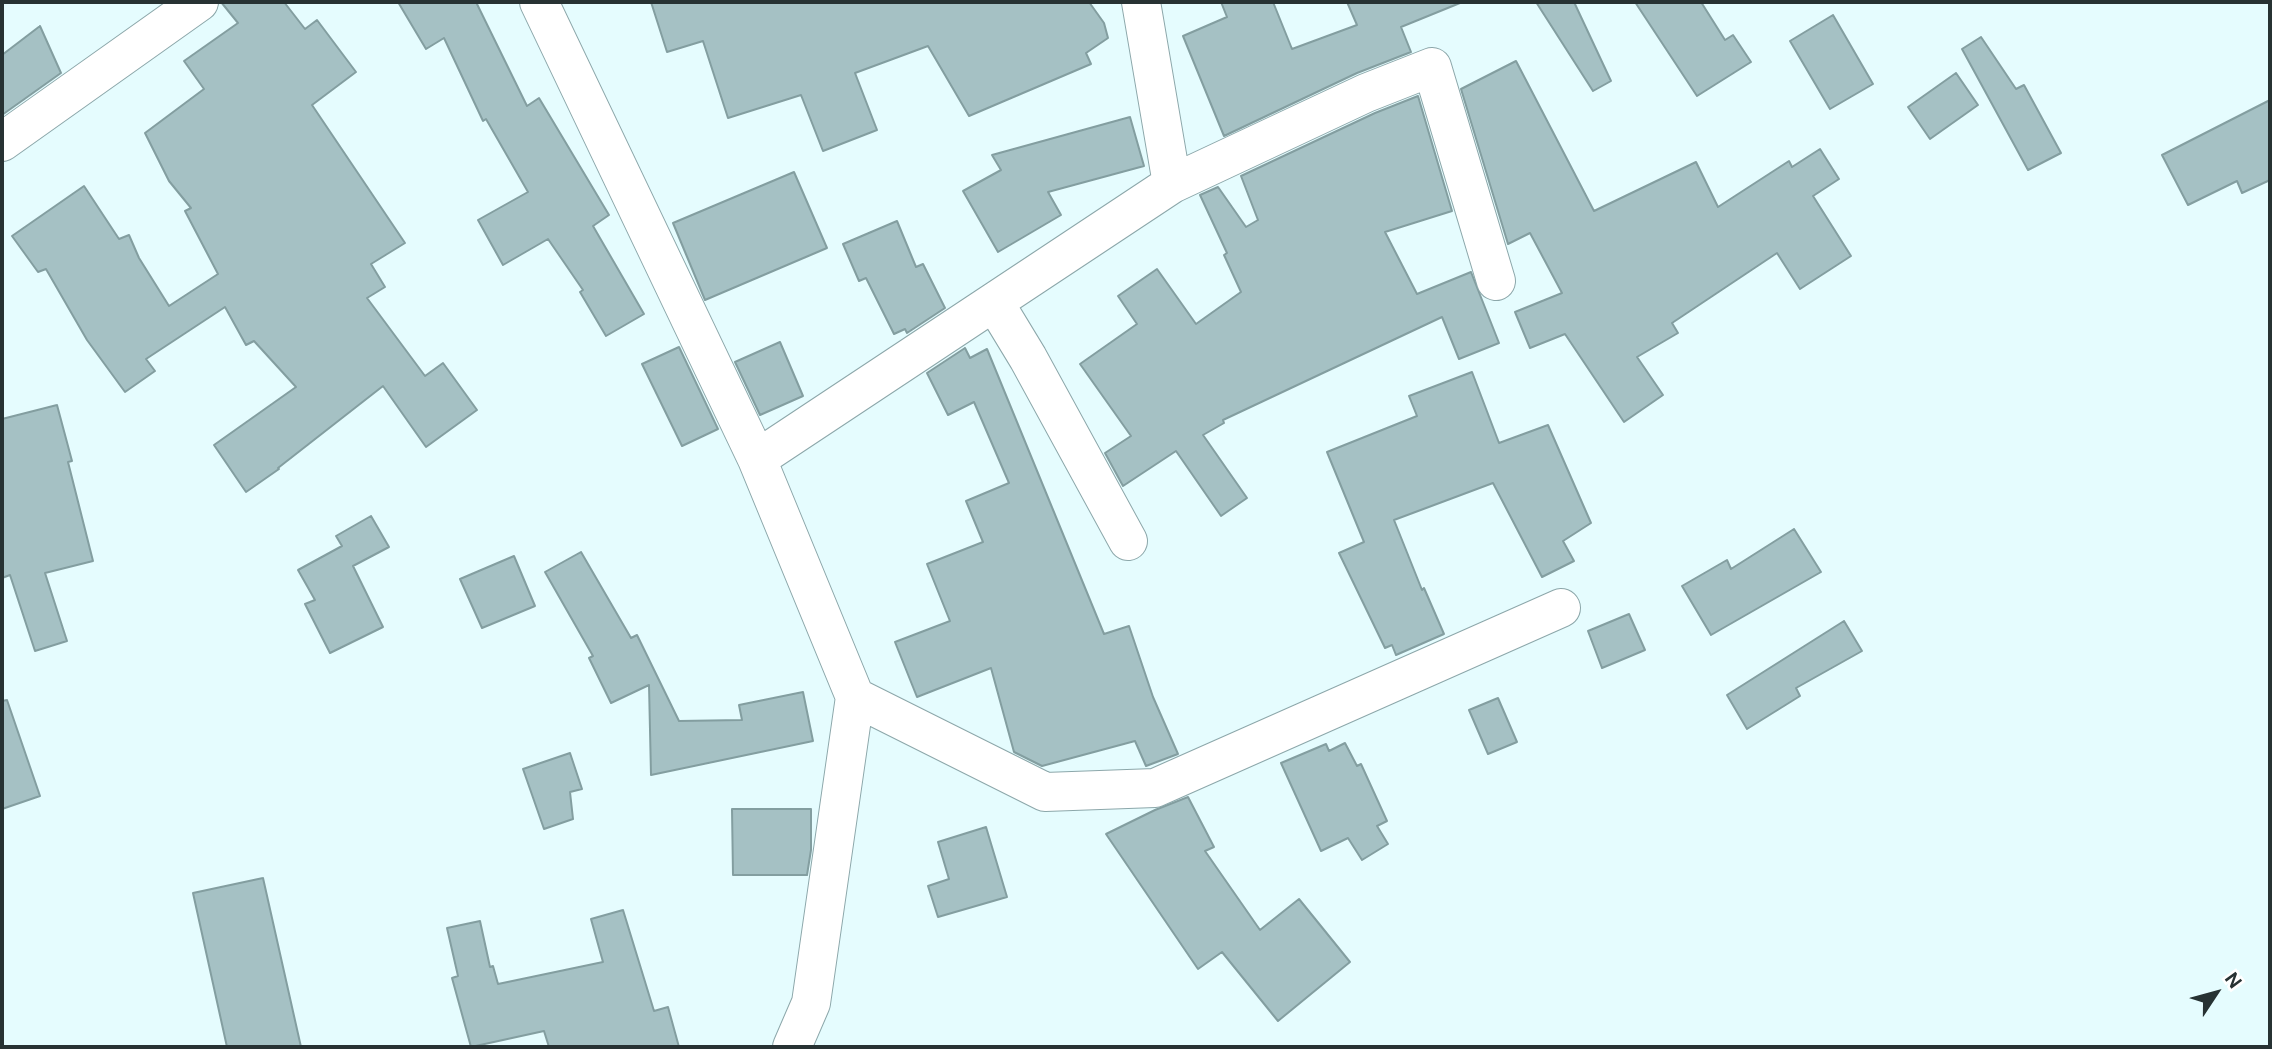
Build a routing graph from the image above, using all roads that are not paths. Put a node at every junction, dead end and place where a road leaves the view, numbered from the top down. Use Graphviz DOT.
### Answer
graph roads {
  1 [pos="199,2"];
  2 [pos="538,2"];
  3 [pos="1141,2"];
  4 [pos="2,142"];
  5 [pos="1172,184"];
  6 [pos="1496,281"];
  7 [pos="994,302"];
  8 [pos="757,459"];
  9 [pos="1128,541"];
  10 [pos="1561,608"];
  11 [pos="855,697"];
  12 [pos="792,1047"];
  1 -- 4 [label="street"];
  2 -- 8 [label="street"];
  3 -- 5 [label="street"];
  5 -- 6 [label="street"];
  5 -- 7 [label="street"];
  7 -- 8 [label="street"];
  7 -- 9 [label="street"];
  8 -- 11 [label="street"];
  10 -- 11 [label="street"];
  11 -- 12 [label="street"];
}
